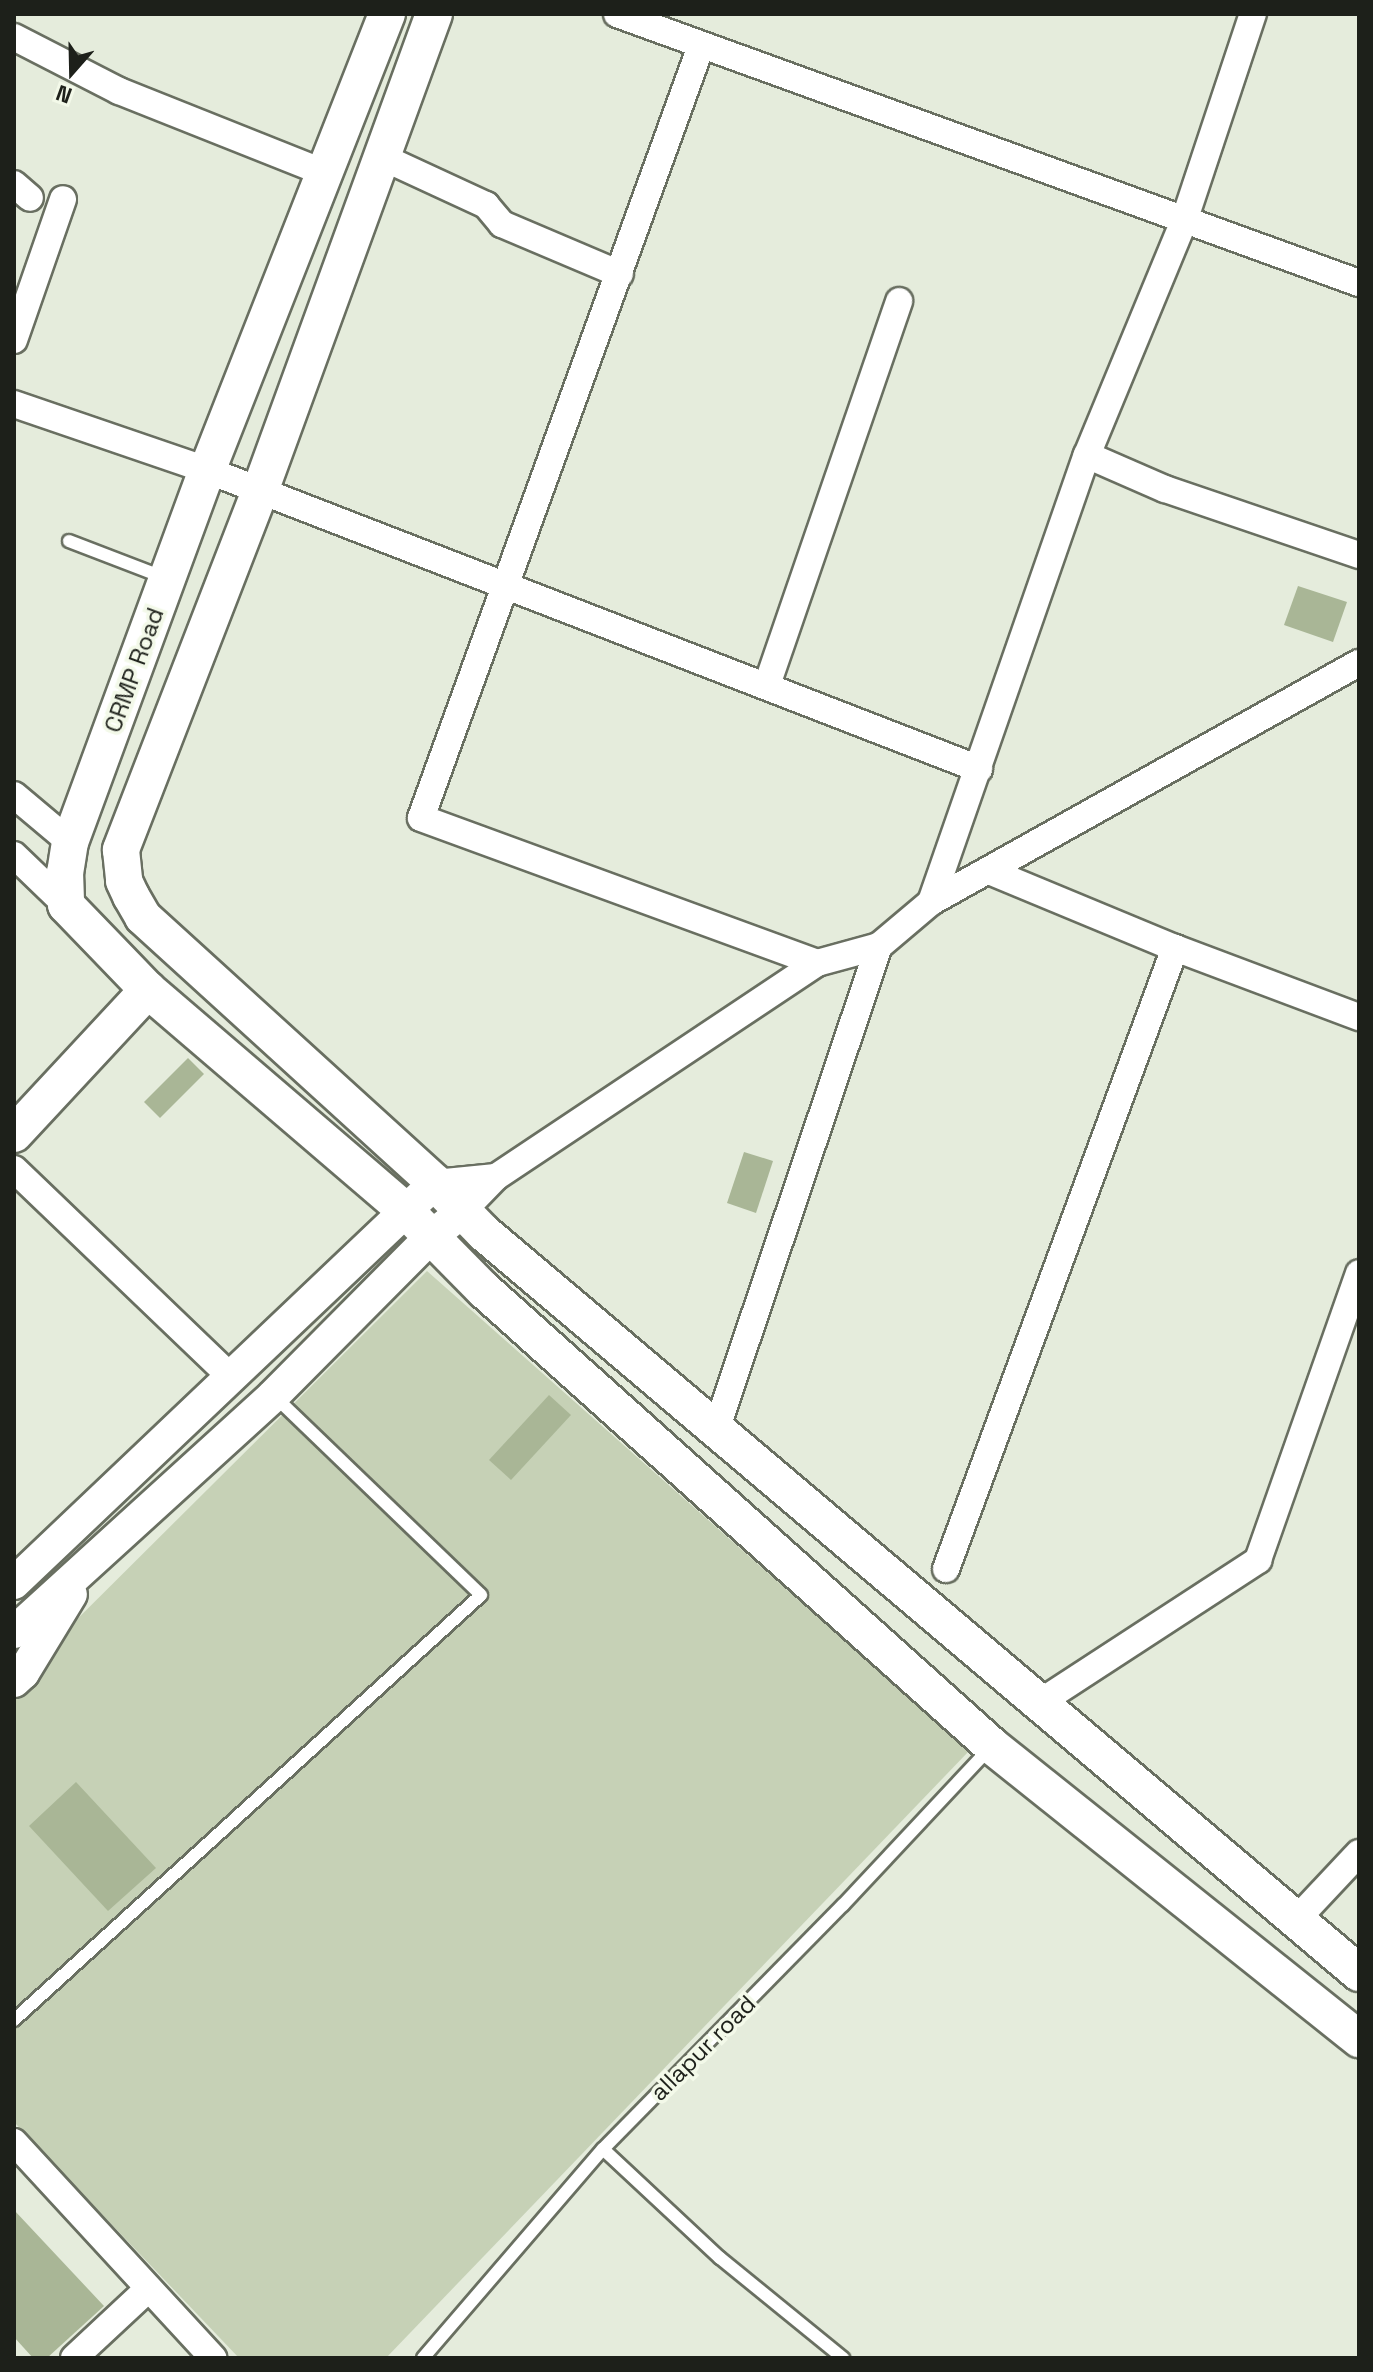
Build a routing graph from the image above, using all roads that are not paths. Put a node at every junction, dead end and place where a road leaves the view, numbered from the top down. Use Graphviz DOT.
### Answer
graph roads {
  1 [pos="387,14"];
  2 [pos="434,14"];
  3 [pos="617,14"];
  4 [pos="1253,14"];
  5 [pos="14,37"];
  6 [pos="701,46"];
  7 [pos="382,157"];
  8 [pos="323,172"];
  9 [pos="63,199"];
  10 [pos="1185,218"];
  11 [pos="620,274"];
  12 [pos="1359,283"];
  13 [pos="899,301"];
  14 [pos="14,340"];
  15 [pos="14,404"];
  16 [pos="1087,455"];
  17 [pos="207,470"];
  18 [pos="260,491"];
  19 [pos="69,541"];
  20 [pos="1359,555"];
  21 [pos="167,578"];
  22 [pos="507,587"];
  23 [pos="1354,671"];
  24 [pos="767,685"];
  25 [pos="979,769"];
  26 [pos="14,795"];
  27 [pos="70,842"];
  28 [pos="14,855"];
  29 [pos="989,871"];
  30 [pos="931,902"];
  31 [pos="66,905"];
  32 [pos="879,946"];
  33 [pos="1175,948"];
  34 [pos="817,963"];
  35 [pos="148,990"];
  36 [pos="1359,1017"];
  37 [pos="14,1134"];
  38 [pos="14,1169"];
  39 [pos="496,1177"];
  40 [pos="435,1183"];
  41 [pos="405,1210"];
  42 [pos="463,1211"];
  43 [pos="431,1237"];
  44 [pos="1359,1273"];
  45 [pos="230,1376"];
  46 [pos="273,1396"];
  47 [pos="716,1430"];
  48 [pos="91,1561"];
  49 [pos="20,1569"];
  50 [pos="946,1569"];
  51 [pos="14,1632"];
  52 [pos="14,1681"];
  53 [pos="1039,1703"];
  54 [pos="992,1746"];
  55 [pos="1359,1853"];
  56 [pos="1296,1920"];
  57 [pos="1359,1973"];
  58 [pos="14,2020"];
  59 [pos="1359,2039"];
  60 [pos="14,2142"];
  61 [pos="603,2149"];
  62 [pos="148,2289"];
  63 [pos="74,2358"];
  64 [pos="213,2358"];
  65 [pos="423,2358"];
  66 [pos="843,2358"];
  1 -- 8 [label="main road, CRMP Road"];
  2 -- 7 [label="main road"];
  3 -- 6 [label="street"];
  4 -- 10 [label="street"];
  5 -- 8 [label="street"];
  6 -- 10 [label="street"];
  6 -- 11 [label="street"];
  7 -- 11 [label="street"];
  7 -- 18 [label="main road"];
  8 -- 17 [label="main road, CRMP Road"];
  9 -- 14 [label="street"];
  10 -- 12 [label="street"];
  10 -- 16 [label="street"];
  11 -- 22 [label="street"];
  13 -- 24 [label="street"];
  15 -- 17 [label="street"];
  16 -- 20 [label="street"];
  16 -- 25 [label="street"];
  17 -- 18 [label="street"];
  17 -- 21 [label="main road, CRMP Road"];
  18 -- 22 [label="street"];
  18 -- 40 [label="main road"];
  19 -- 21 [label="lane"];
  21 -- 27 [label="main road, CRMP Road"];
  22 -- 24 [label="street"];
  22 -- 34 [label="street"];
  23 -- 29 [label="street"];
  24 -- 25 [label="street"];
  25 -- 30 [label="street"];
  26 -- 27 [label="street"];
  27 -- 31 [label="main road, CRMP Road"];
  28 -- 31 [label="street"];
  29 -- 30 [label="street"];
  29 -- 33 [label="street"];
  30 -- 32 [label="street"];
  31 -- 35 [label="main road"];
  32 -- 34 [label="street"];
  32 -- 47 [label="street"];
  33 -- 36 [label="street"];
  33 -- 50 [label="street"];
  34 -- 39 [label="street"];
  35 -- 37 [label="main road"];
  35 -- 41 [label="main road"];
  38 -- 45 [label="street"];
  39 -- 40 [label="street"];
  39 -- 42 [label="street"];
  40 -- 41 [label="street"];
  40 -- 42 [label="main road"];
  41 -- 43 [label="main road"];
  41 -- 45 [label="street"];
  42 -- 43 [label="street"];
  42 -- 47 [label="main road"];
  43 -- 46 [label="street"];
  43 -- 54 [label="main road"];
  44 -- 53 [label="street"];
  45 -- 49 [label="street"];
  46 -- 48 [label="street"];
  46 -- 58 [label="lane"];
  47 -- 53 [label="main road"];
  48 -- 51 [label="street"];
  48 -- 52 [label="street"];
  53 -- 56 [label="main road"];
  54 -- 59 [label="main road"];
  54 -- 61 [label="lane, allapur road"];
  55 -- 56 [label="street"];
  56 -- 57 [label="main road"];
  60 -- 62 [label="street"];
  61 -- 65 [label="lane, allapur road"];
  61 -- 66 [label="lane"];
  62 -- 63 [label="street"];
  62 -- 64 [label="street"];
}
